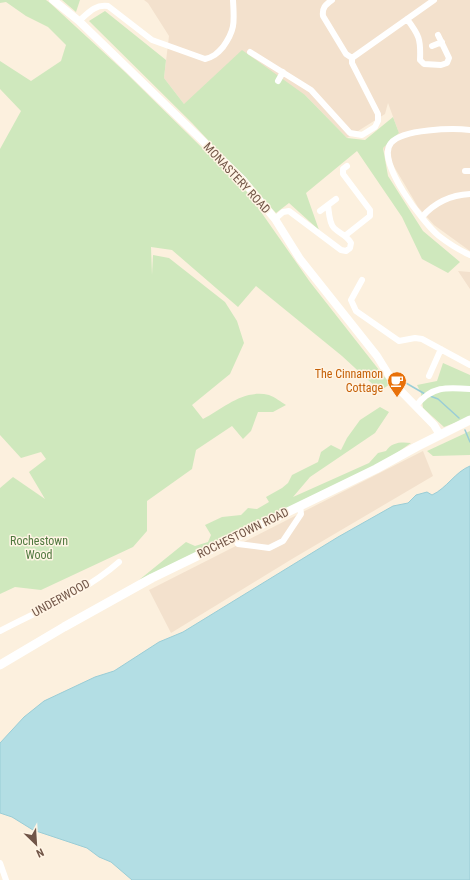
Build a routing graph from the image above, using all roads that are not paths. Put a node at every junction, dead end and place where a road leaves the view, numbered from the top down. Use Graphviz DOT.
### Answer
graph roads {
  1 [pos="53,0"];
  2 [pos="233,0"];
  3 [pos="332,0"];
  4 [pos="434,0"];
  5 [pos="406,19"];
  6 [pos="79,21"];
  7 [pos="438,35"];
  8 [pos="442,42"];
  9 [pos="432,46"];
  10 [pos="250,52"];
  11 [pos="352,58"];
  12 [pos="283,72"];
  13 [pos="278,80"];
  14 [pos="470,130"];
  15 [pos="346,166"];
  16 [pos="470,194"];
  17 [pos="336,199"];
  18 [pos="328,205"];
  19 [pos="320,211"];
  20 [pos="422,217"];
  21 [pos="275,219"];
  22 [pos="346,236"];
  23 [pos="470,255"];
  24 [pos="362,280"];
  25 [pos="441,349"];
  26 [pos="470,365"];
  27 [pos="429,376"];
  28 [pos="470,389"];
  29 [pos="416,406"];
  30 [pos="470,420"];
  31 [pos="440,435"];
  32 [pos="300,506"];
  33 [pos="234,537"];
  34 [pos="119,562"];
  35 [pos="0,631"];
  36 [pos="0,665"];
  37 [pos="0,863"];
  38 [pos="6,880"];
  1 -- 6 [label="street, MONASTERY ROAD"];
  2 -- 6 [label="street"];
  3 -- 11 [label="street"];
  4 -- 5 [label="street"];
  5 -- 8 [label="street"];
  5 -- 11 [label="street"];
  6 -- 21 [label="street, MONASTERY ROAD"];
  7 -- 8 [label="street"];
  8 -- 9 [label="street"];
  10 -- 12 [label="street"];
  11 -- 12 [label="street"];
  12 -- 13 [label="street"];
  14 -- 20 [label="street"];
  15 -- 22 [label="street"];
  16 -- 20 [label="street"];
  17 -- 18 [label="street"];
  18 -- 19 [label="street"];
  18 -- 22 [label="street"];
  20 -- 23 [label="street"];
  21 -- 22 [label="street"];
  21 -- 29 [label="street, MONASTERY ROAD"];
  24 -- 25 [label="street"];
  25 -- 26 [label="street"];
  25 -- 27 [label="street"];
  28 -- 29 [label="street"];
  29 -- 31 [label="street, MONASTERY ROAD"];
  30 -- 31 [label="main road"];
  31 -- 32 [label="main road, ROCHESTOWN ROAD"];
  32 -- 33 [label="main road, ROCHESTOWN ROAD"];
  32 -- 33 [label="street"];
  33 -- 36 [label="main road, ROCHESTOWN ROAD"];
  34 -- 35 [label="street, UNDERWOOD"];
  37 -- 38 [label="street"];
}
